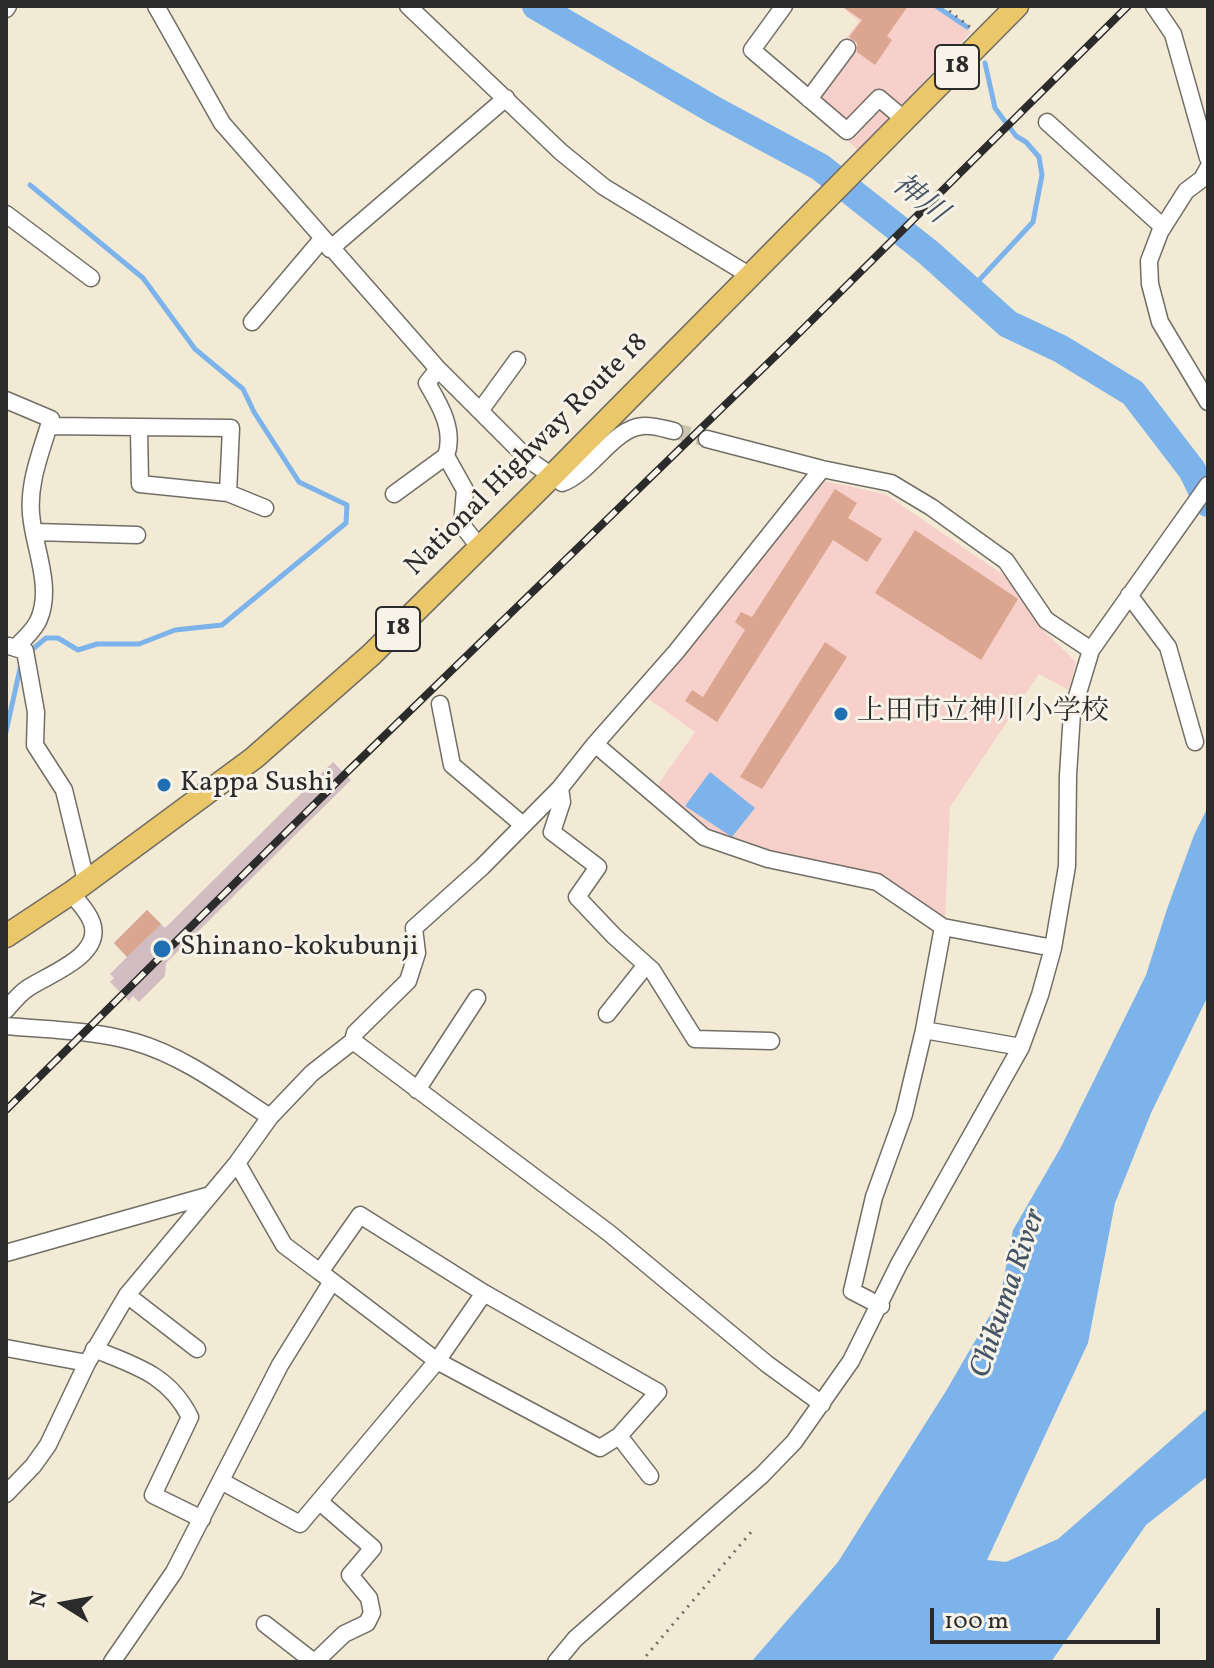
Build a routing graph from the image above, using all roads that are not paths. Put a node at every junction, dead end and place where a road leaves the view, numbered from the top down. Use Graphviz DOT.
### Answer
graph roads {
  1 [pos="156,6"];
  2 [pos="408,6"];
  3 [pos="784,6"];
  4 [pos="1017,6"];
  5 [pos="1154,6"];
  6 [pos="847,48"];
  7 [pos="506,98"];
  8 [pos="809,99"];
  9 [pos="1047,122"];
  10 [pos="901,124"];
  11 [pos="1208,158"];
  12 [pos="1206,179"];
  13 [pos="6,214"];
  14 [pos="1163,227"];
  15 [pos="327,244"];
  16 [pos="755,270"];
  17 [pos="91,278"];
  18 [pos="252,322"];
  19 [pos="517,360"];
  20 [pos="438,369"];
  21 [pos="6,400"];
  22 [pos="1208,402"];
  23 [pos="480,411"];
  24 [pos="49,426"];
  25 [pos="139,429"];
  26 [pos="674,431"];
  27 [pos="707,439"];
  28 [pos="446,456"];
  29 [pos="822,469"];
  30 [pos="551,477"];
  31 [pos="1208,485"];
  32 [pos="228,493"];
  33 [pos="394,494"];
  34 [pos="265,508"];
  35 [pos="35,532"];
  36 [pos="137,535"];
  37 [pos="480,548"];
  38 [pos="1130,594"];
  39 [pos="11,646"];
  40 [pos="1091,650"];
  41 [pos="440,704"];
  42 [pos="1195,742"];
  43 [pos="595,744"];
  44 [pos="560,788"];
  45 [pos="523,825"];
  46 [pos="78,887"];
  47 [pos="943,927"];
  48 [pos="6,936"];
  49 [pos="1053,948"];
  50 [pos="646,965"];
  51 [pos="477,998"];
  52 [pos="6,1010"];
  53 [pos="607,1014"];
  54 [pos="6,1026"];
  55 [pos="924,1030"];
  56 [pos="353,1041"];
  57 [pos="771,1041"];
  58 [pos="1021,1047"];
  59 [pos="417,1090"];
  60 [pos="270,1117"];
  61 [pos="237,1163"];
  62 [pos="207,1196"];
  63 [pos="6,1253"];
  64 [pos="326,1278"];
  65 [pos="484,1293"];
  66 [pos="127,1295"];
  67 [pos="881,1306"];
  68 [pos="6,1348"];
  69 [pos="197,1349"];
  70 [pos="90,1356"];
  71 [pos="437,1361"];
  72 [pos="822,1404"];
  73 [pos="619,1436"];
  74 [pos="650,1476"];
  75 [pos="221,1481"];
  76 [pos="6,1494"];
  77 [pos="320,1502"];
  78 [pos="202,1519"];
  79 [pos="265,1624"];
  80 [pos="112,1662"];
  81 [pos="315,1662"];
  82 [pos="556,1662"];
  1 -- 15 [label="street"];
  2 -- 7 [label="street"];
  3 -- 8 [label="street"];
  4 -- 10 [label="highway, National Highway Route 18 / 18"];
  5 -- 11 [label="street"];
  6 -- 8 [label="street"];
  7 -- 15 [label="street"];
  7 -- 16 [label="street"];
  8 -- 10 [label="street"];
  9 -- 14 [label="street"];
  10 -- 16 [label="highway, National Highway Route 18 / 18"];
  12 -- 14 [label="street"];
  13 -- 17 [label="street"];
  14 -- 22 [label="street"];
  15 -- 18 [label="street"];
  15 -- 20 [label="street"];
  16 -- 30 [label="highway, National Highway Route 18 / 18"];
  19 -- 23 [label="street"];
  20 -- 23 [label="street"];
  20 -- 28 [label="street"];
  21 -- 24 [label="street"];
  23 -- 30 [label="street"];
  24 -- 25 [label="street"];
  24 -- 35 [label="street"];
  25 -- 32 [label="street"];
  25 -- 32 [label="street"];
  26 -- 30 [label="street"];
  27 -- 29 [label="street"];
  28 -- 33 [label="street"];
  28 -- 37 [label="street"];
  29 -- 40 [label="street"];
  29 -- 43 [label="street"];
  30 -- 37 [label="highway, National Highway Route 18 / 18"];
  31 -- 38 [label="street"];
  32 -- 34 [label="street"];
  35 -- 36 [label="street"];
  35 -- 39 [label="street"];
  37 -- 46 [label="highway, National Highway Route 18 / 18"];
  38 -- 40 [label="street"];
  38 -- 42 [label="street"];
  39 -- 46 [label="street"];
  40 -- 49 [label="street"];
  41 -- 45 [label="street"];
  43 -- 44 [label="street"];
  43 -- 47 [label="street"];
  44 -- 45 [label="street"];
  44 -- 50 [label="street"];
  45 -- 56 [label="street"];
  46 -- 48 [label="highway, National Highway Route 18 / 18"];
  46 -- 52 [label="street"];
  47 -- 49 [label="street"];
  47 -- 55 [label="street"];
  49 -- 58 [label="street"];
  50 -- 53 [label="street"];
  50 -- 57 [label="street"];
  51 -- 59 [label="street"];
  54 -- 60 [label="street"];
  55 -- 58 [label="street"];
  55 -- 67 [label="street"];
  56 -- 59 [label="street"];
  56 -- 60 [label="street"];
  58 -- 67 [label="street"];
  59 -- 72 [label="street"];
  60 -- 61 [label="street"];
  61 -- 62 [label="street"];
  61 -- 64 [label="street"];
  62 -- 63 [label="street"];
  62 -- 66 [label="street"];
  64 -- 65 [label="street"];
  64 -- 71 [label="street"];
  64 -- 75 [label="street"];
  65 -- 71 [label="street"];
  65 -- 73 [label="street"];
  66 -- 69 [label="street"];
  66 -- 70 [label="street"];
  67 -- 72 [label="street"];
  68 -- 70 [label="street"];
  70 -- 76 [label="street"];
  70 -- 78 [label="street"];
  71 -- 73 [label="street"];
  71 -- 77 [label="street"];
  72 -- 82 [label="street"];
  73 -- 74 [label="street"];
  75 -- 77 [label="street"];
  75 -- 78 [label="street"];
  77 -- 81 [label="street"];
  78 -- 80 [label="street"];
  79 -- 81 [label="street"];
}
